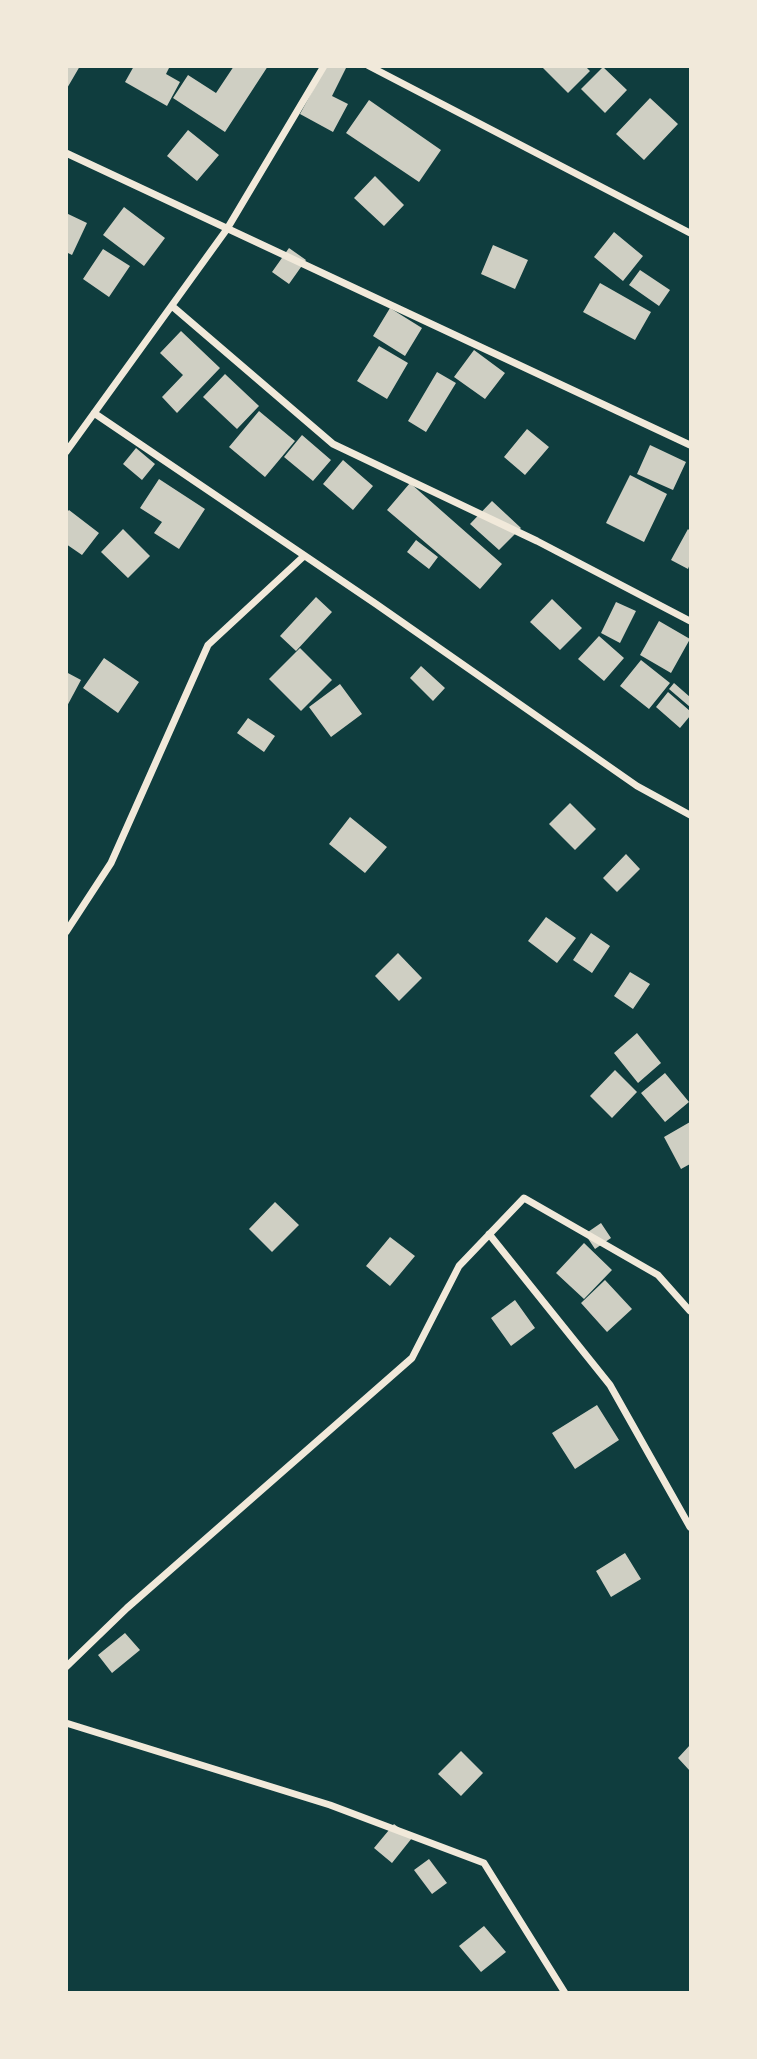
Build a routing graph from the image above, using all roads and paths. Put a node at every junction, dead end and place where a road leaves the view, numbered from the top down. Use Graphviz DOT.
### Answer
graph roads {
  1 [pos="324,66"];
  2 [pos="369,66"];
  3 [pos="66,153"];
  4 [pos="227,229"];
  5 [pos="691,233"];
  6 [pos="172,306"];
  7 [pos="94,413"];
  8 [pos="691,445"];
  9 [pos="66,452"];
  10 [pos="304,556"];
  11 [pos="691,621"];
  12 [pos="691,815"];
  13 [pos="66,932"];
  14 [pos="489,1234"];
  15 [pos="691,1311"];
  16 [pos="691,1527"];
  17 [pos="66,1667"];
  18 [pos="66,1723"];
  19 [pos="565,1993"];
  1 -- 4 [label="street"];
  2 -- 5 [label="street"];
  3 -- 4 [label="street"];
  4 -- 6 [label="street"];
  4 -- 8 [label="street"];
  6 -- 7 [label="street"];
  6 -- 11 [label="street"];
  7 -- 9 [label="street"];
  7 -- 10 [label="street"];
  10 -- 12 [label="street"];
  10 -- 13 [label="street"];
  14 -- 15 [label="street"];
  14 -- 16 [label="street"];
  14 -- 17 [label="street"];
  18 -- 19 [label="street"];
}
